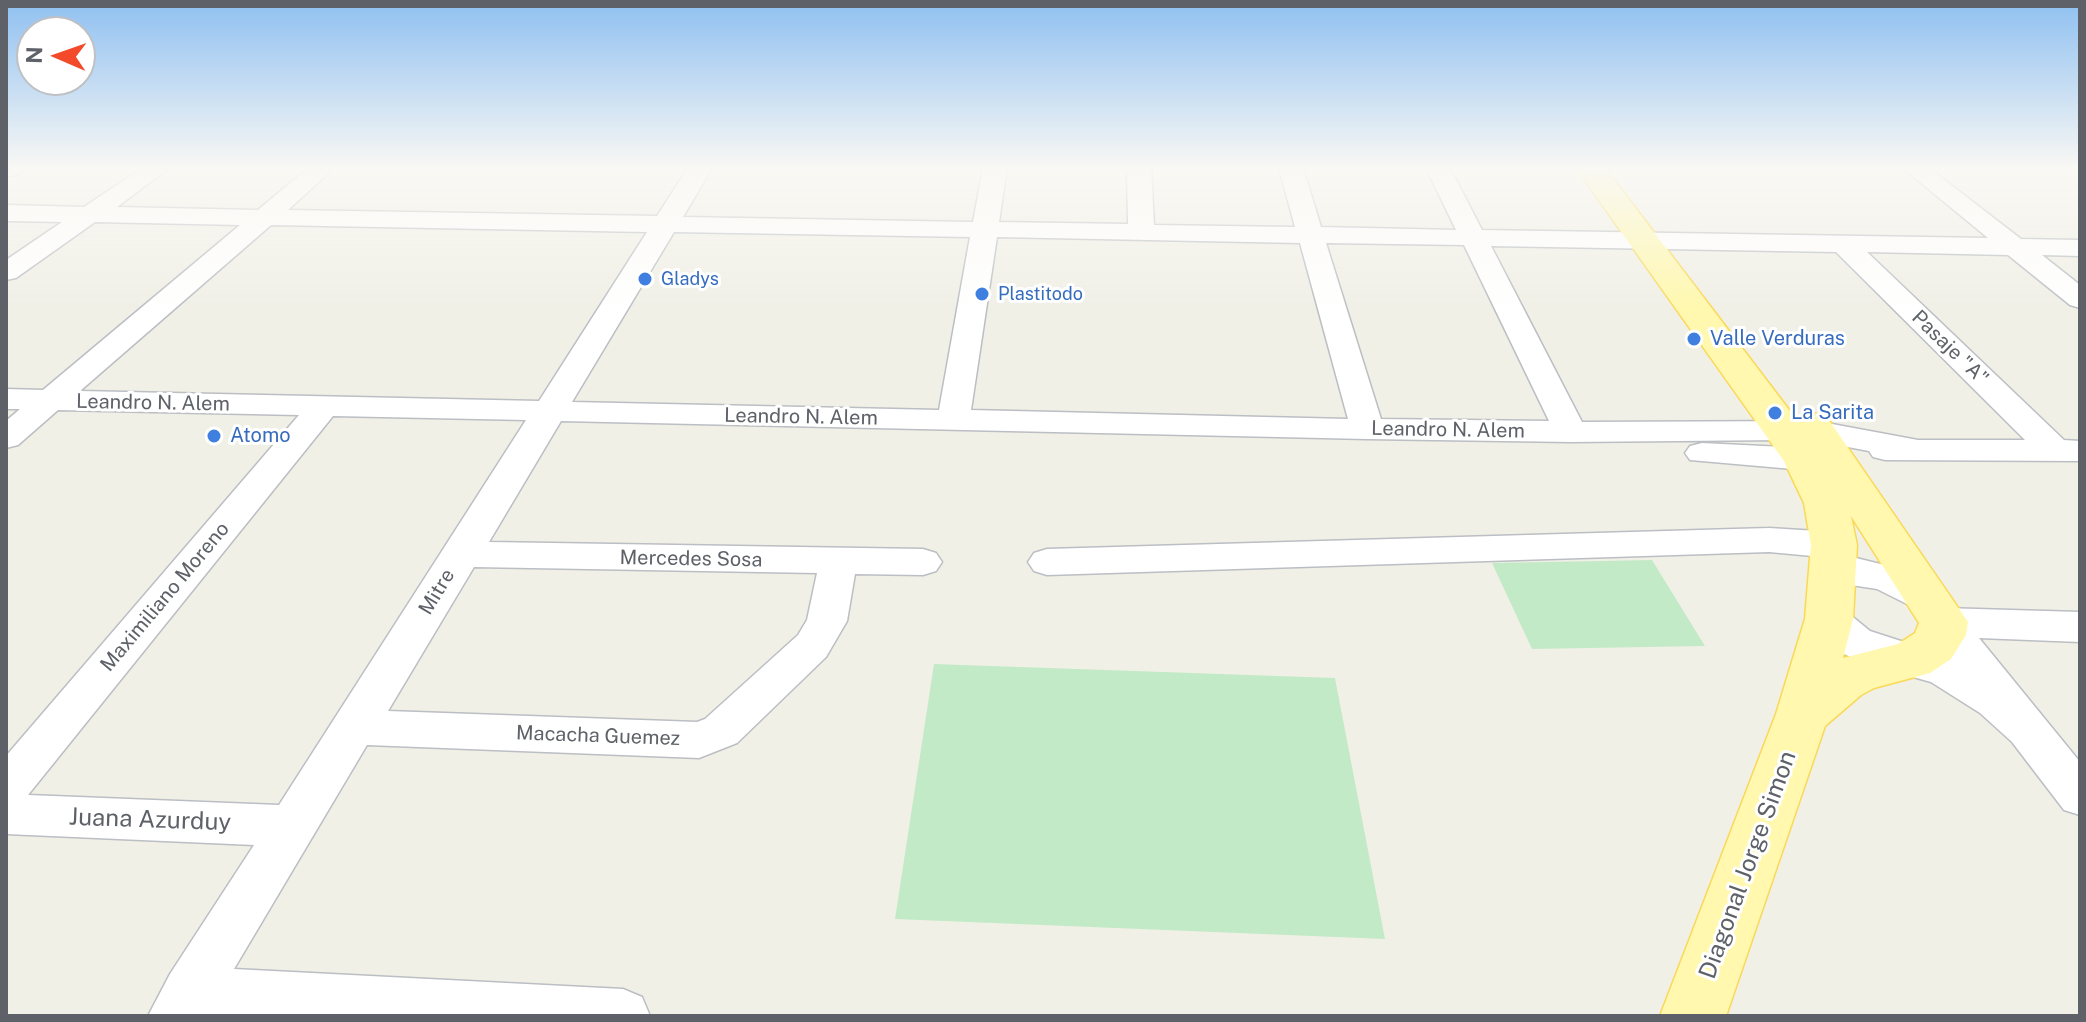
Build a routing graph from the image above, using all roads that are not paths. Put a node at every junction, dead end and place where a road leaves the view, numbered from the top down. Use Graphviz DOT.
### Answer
graph roads {
  1 [pos="87,216"];
  2 [pos="187,216"];
  3 [pos="671,216"];
  4 [pos="986,216"];
  5 [pos="1141,216"];
  6 [pos="1305,216"];
  7 [pos="1462,216"];
  8 [pos="1634,216"];
  9 [pos="1642,216"];
  10 [pos="1975,216"];
  11 [pos="263,217"];
  12 [pos="666,224"];
  13 [pos="983,230"];
  14 [pos="1141,231"];
  15 [pos="1311,234"];
  16 [pos="1472,237"];
  17 [pos="1657,240"];
  18 [pos="1844,245"];
  19 [pos="2015,247"];
  20 [pos="2080,248"];
  21 [pos="6,272"];
  22 [pos="2080,299"];
  23 [pos="6,399"];
  24 [pos="50,400"];
  25 [pos="324,406"];
  26 [pos="549,411"];
  27 [pos="953,420"];
  28 [pos="1367,429"];
  29 [pos="1583,432"];
  30 [pos="6,438"];
  31 [pos="1809,444"];
  32 [pos="2068,451"];
  33 [pos="460,554"];
  34 [pos="1833,558"];
  35 [pos="838,562"];
  36 [pos="923,562"];
  37 [pos="1047,562"];
  38 [pos="1936,610"];
  39 [pos="1829,619"];
  40 [pos="2080,627"];
  41 [pos="1912,660"];
  42 [pos="1802,714"];
  43 [pos="355,727"];
  44 [pos="2031,732"];
  45 [pos="6,788"];
  46 [pos="2078,790"];
  47 [pos="6,814"];
  48 [pos="294,826"];
  49 [pos="182,1004"];
  50 [pos="599,1014"];
  51 [pos="1693,1016"];
  1 -- 21 [label="street"];
  2 -- 11 [label="street"];
  3 -- 12 [label="street, Mitre"];
  4 -- 13 [label="street"];
  5 -- 14 [label="street"];
  6 -- 15 [label="street"];
  7 -- 16 [label="street"];
  8 -- 17 [label="main road"];
  9 -- 17 [label="main road"];
  10 -- 19 [label="street"];
  11 -- 12 [label="street"];
  11 -- 24 [label="street"];
  12 -- 13 [label="street"];
  12 -- 26 [label="street, Mitre"];
  13 -- 14 [label="street"];
  13 -- 27 [label="street"];
  14 -- 15 [label="street"];
  15 -- 16 [label="street"];
  15 -- 28 [label="street"];
  16 -- 17 [label="street"];
  16 -- 29 [label="street"];
  17 -- 18 [label="street"];
  17 -- 31 [label="main road"];
  18 -- 19 [label="street"];
  18 -- 32 [label="street, Pasaje \"A\""];
  19 -- 20 [label="street"];
  19 -- 22 [label="street"];
  23 -- 24 [label="street, Leandro N. Alem"];
  24 -- 25 [label="street, Leandro N. Alem"];
  24 -- 30 [label="street"];
  25 -- 26 [label="street, Leandro N. Alem"];
  25 -- 45 [label="street, Maximiliano Moreno"];
  26 -- 27 [label="street, Leandro N. Alem"];
  26 -- 33 [label="street, Mitre"];
  27 -- 28 [label="street, Leandro N. Alem"];
  28 -- 29 [label="street, Leandro N. Alem"];
  29 -- 31 [label="street, Leandro N. Alem"];
  31 -- 32 [label="street, Leandro N. Alem"];
  31 -- 34 [label="main road, Diagonal Jorge Simon"];
  31 -- 38 [label="main road"];
  33 -- 35 [label="street, Mercedes Sosa"];
  33 -- 43 [label="street, Mitre"];
  34 -- 37 [label="street"];
  34 -- 38 [label="street"];
  34 -- 39 [label="main road, Diagonal Jorge Simon"];
  35 -- 36 [label="street, Mercedes Sosa"];
  35 -- 43 [label="street, Macacha Guemez"];
  38 -- 40 [label="street"];
  38 -- 41 [label="main road"];
  38 -- 44 [label="street"];
  39 -- 41 [label="street"];
  39 -- 42 [label="main road, Diagonal Jorge Simon"];
  41 -- 42 [label="main road"];
  41 -- 44 [label="street"];
  42 -- 51 [label="main road, Diagonal Jorge Simon"];
  43 -- 48 [label="street, Mitre"];
  44 -- 46 [label="street"];
  47 -- 48 [label="street, Juana Azurduy"];
  48 -- 49 [label="street, Mitre"];
  49 -- 50 [label="street"];
}
